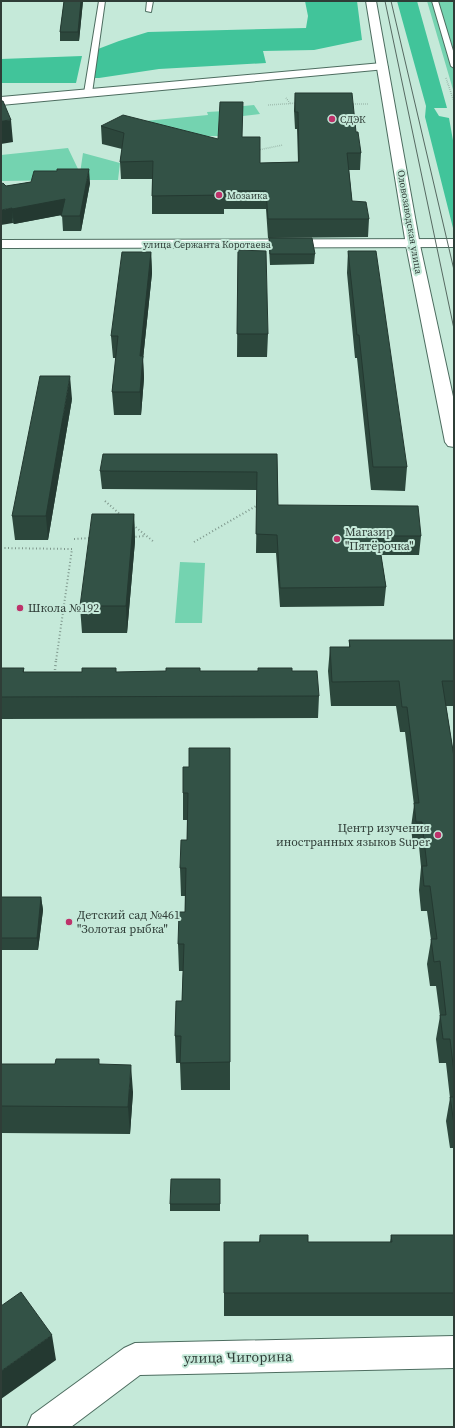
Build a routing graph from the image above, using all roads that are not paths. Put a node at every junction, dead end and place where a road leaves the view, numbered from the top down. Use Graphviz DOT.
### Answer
graph roads {
  1 [pos="102,1"];
  2 [pos="150,1"];
  3 [pos="371,1"];
  4 [pos="435,1"];
  5 [pos="149,11"];
  6 [pos="445,35"];
  7 [pos="454,35"];
  8 [pos="454,66"];
  9 [pos="382,67"];
  10 [pos="88,93"];
  11 [pos="1,101"];
  12 [pos="454,243"];
  13 [pos="1,244"];
  14 [pos="413,244"];
  15 [pos="454,442"];
  16 [pos="454,1352"];
  17 [pos="44,1427"];
  1 -- 10 [label="lane"];
  2 -- 5 [label="lane"];
  3 -- 9 [label="street, Оловозаводская улица"];
  4 -- 6 [label="lane"];
  6 -- 7 [label="lane"];
  6 -- 8 [label="lane"];
  9 -- 10 [label="street"];
  9 -- 14 [label="street, Оловозаводская улица"];
  10 -- 11 [label="street"];
  12 -- 14 [label="street, улица Сержанта Коротаева"];
  13 -- 14 [label="street, улица Сержанта Коротаева"];
  14 -- 15 [label="street, Оловозаводская улица"];
  16 -- 17 [label="street, улица Чигорина"];
}
